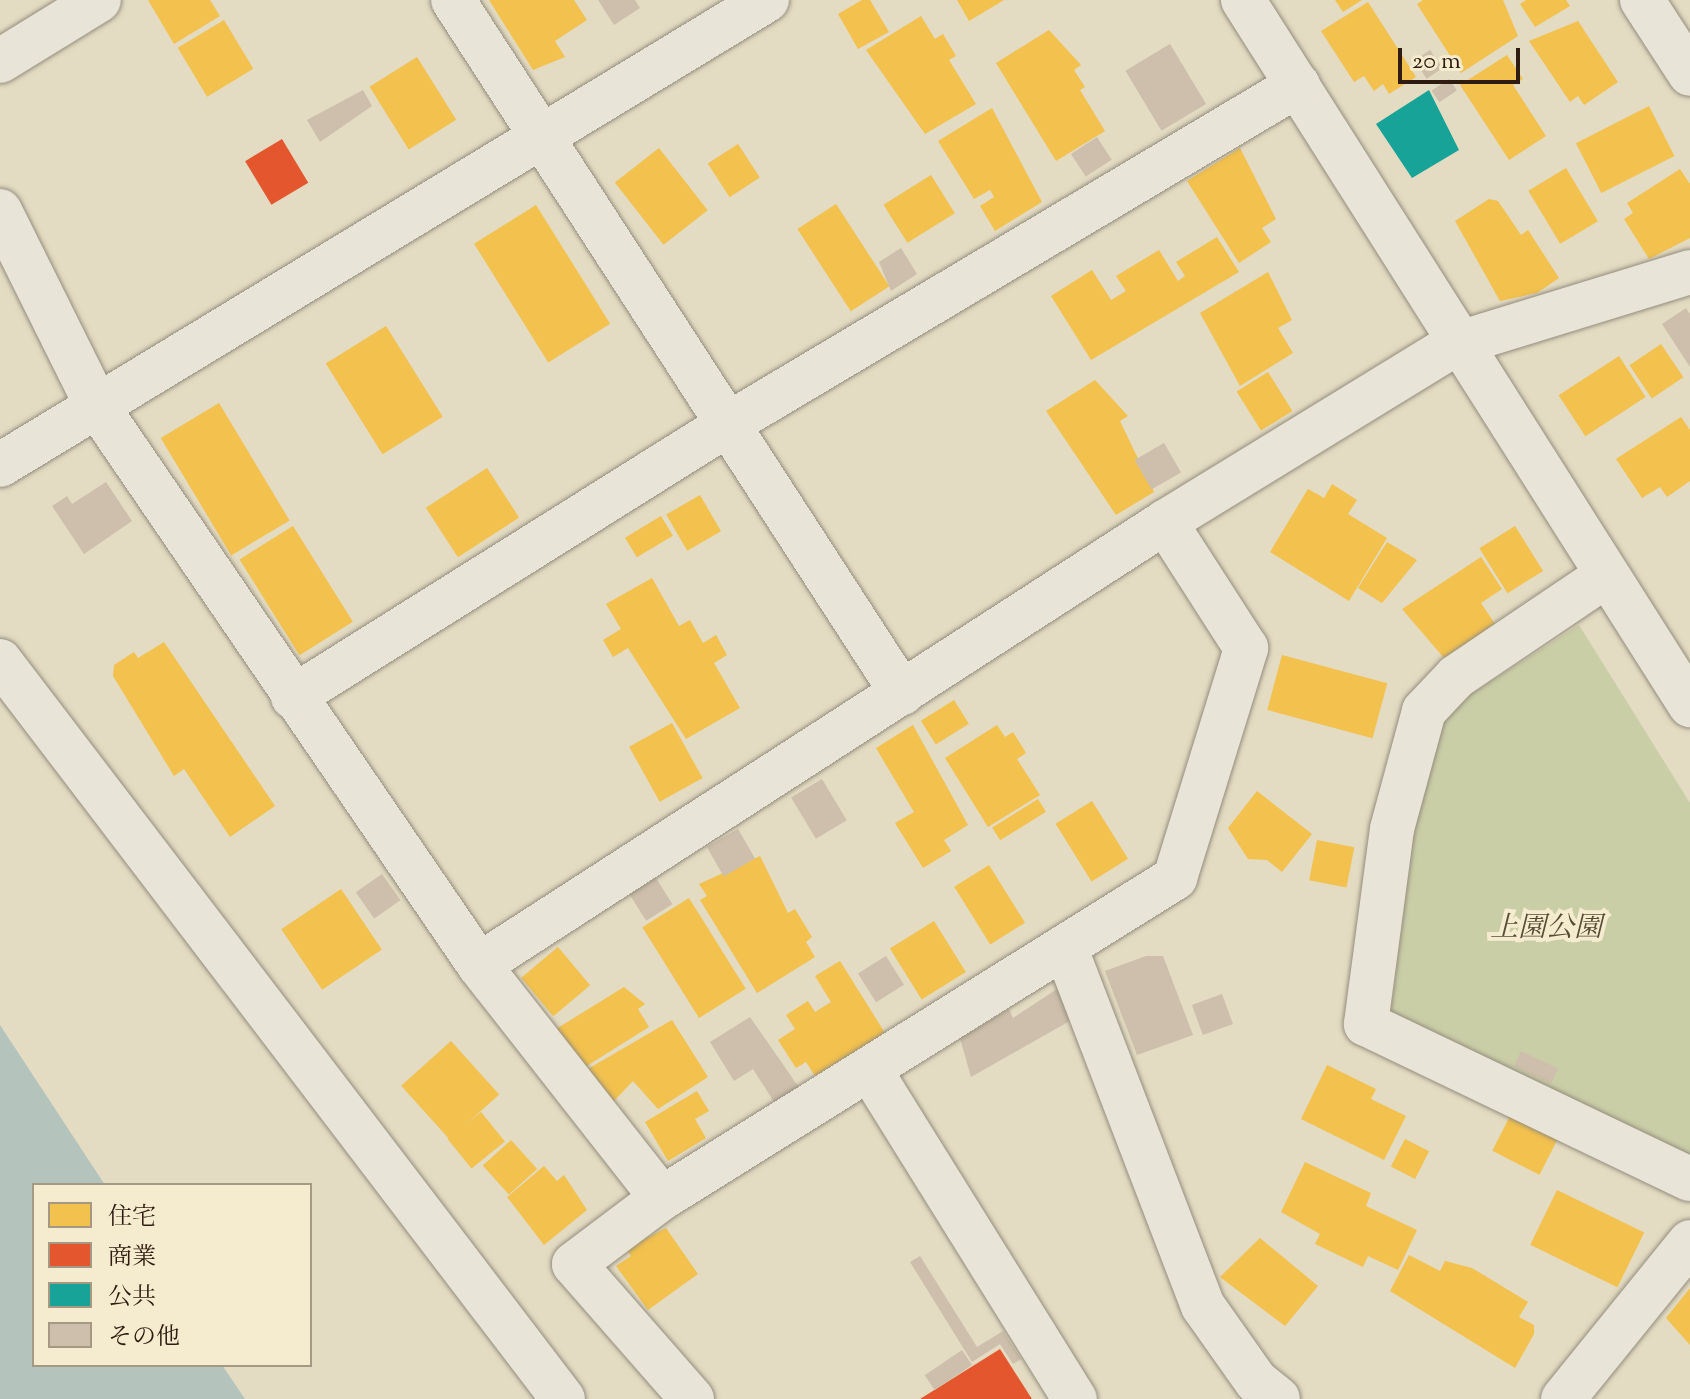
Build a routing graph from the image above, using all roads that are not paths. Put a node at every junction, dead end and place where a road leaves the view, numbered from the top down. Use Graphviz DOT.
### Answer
graph roads {
  1 [pos="99,0"];
  2 [pos="453,0"];
  3 [pos="767,0"];
  4 [pos="1243,0"];
  5 [pos="1642,0"];
  6 [pos="1686,60"];
  7 [pos="0,61"];
  8 [pos="1298,85"];
  9 [pos="539,139"];
  10 [pos="0,211"];
  11 [pos="1690,272"];
  12 [pos="1456,344"];
  13 [pos="97,406"];
  14 [pos="730,423"];
  15 [pos="0,465"];
  16 [pos="1165,522"];
  17 [pos="1607,575"];
  18 [pos="0,661"];
  19 [pos="902,693"];
  20 [pos="293,697"];
  21 [pos="1690,705"];
  22 [pos="1067,952"];
  23 [pos="479,965"];
  24 [pos="870,1070"];
  25 [pos="1690,1179"];
  26 [pos="662,1198"];
  27 [pos="1690,1242"];
  28 [pos="563,1399"];
  29 [pos="692,1399"];
  30 [pos="1075,1399"];
  31 [pos="1278,1399"];
  32 [pos="1563,1399"];
  1 -- 7 [label="street"];
  2 -- 9 [label="street"];
  3 -- 9 [label="street"];
  4 -- 8 [label="street"];
  5 -- 6 [label="street"];
  8 -- 12 [label="street"];
  8 -- 14 [label="street"];
  9 -- 13 [label="street"];
  9 -- 14 [label="street"];
  10 -- 13 [label="street"];
  11 -- 12 [label="street"];
  12 -- 16 [label="street"];
  12 -- 17 [label="street"];
  13 -- 15 [label="street"];
  13 -- 20 [label="street"];
  14 -- 19 [label="street"];
  14 -- 20 [label="street"];
  16 -- 19 [label="street"];
  16 -- 22 [label="street"];
  17 -- 21 [label="street"];
  17 -- 25 [label="street"];
  18 -- 28 [label="street"];
  19 -- 23 [label="street"];
  20 -- 23 [label="street"];
  22 -- 24 [label="street"];
  22 -- 31 [label="street"];
  23 -- 26 [label="street"];
  24 -- 26 [label="street"];
  24 -- 30 [label="street"];
  26 -- 29 [label="street"];
  27 -- 32 [label="street"];
}
